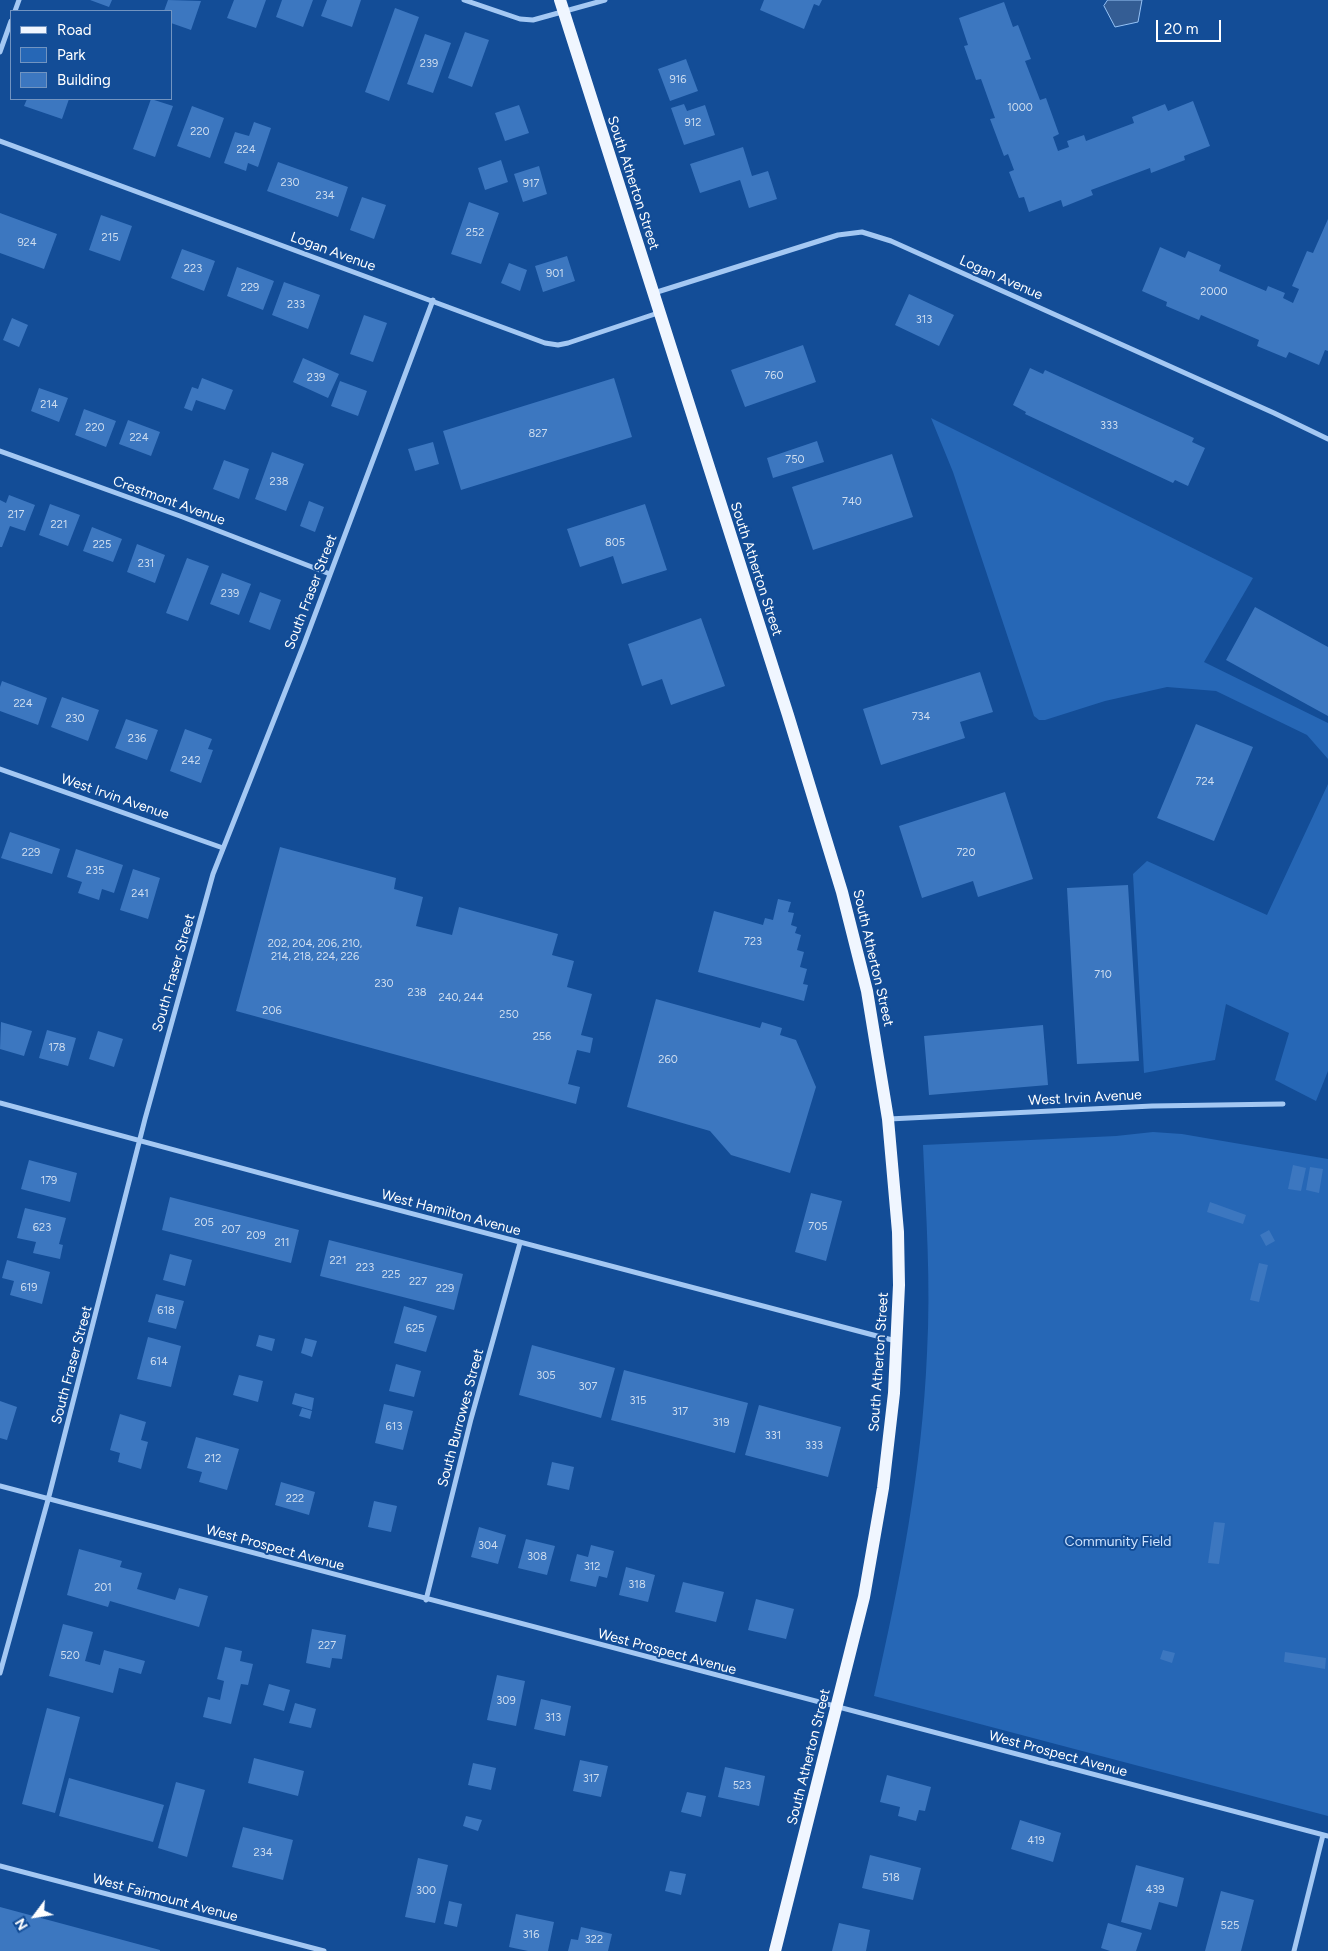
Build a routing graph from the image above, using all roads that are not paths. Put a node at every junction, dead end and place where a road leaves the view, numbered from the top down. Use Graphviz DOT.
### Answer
graph roads {
  1 [pos="464,0"];
  2 [pos="560,0"];
  3 [pos="605,0"];
  4 [pos="564,13"];
  5 [pos="10,23"];
  6 [pos="0,52"];
  7 [pos="0,141"];
  8 [pos="653,293"];
  9 [pos="433,300"];
  10 [pos="659,312"];
  11 [pos="1328,440"];
  12 [pos="0,451"];
  13 [pos="330,574"];
  14 [pos="0,769"];
  15 [pos="223,848"];
  16 [pos="0,1103"];
  17 [pos="1283,1104"];
  18 [pos="888,1119"];
  19 [pos="140,1141"];
  20 [pos="520,1243"];
  21 [pos="898,1341"];
  22 [pos="0,1486"];
  23 [pos="48,1500"];
  24 [pos="426,1600"];
  25 [pos="0,1673"];
  26 [pos="837,1708"];
  27 [pos="1326,1836"];
  28 [pos="0,1866"];
  29 [pos="324,1951"];
  30 [pos="775,1951"];
  31 [pos="1294,1951"];
  1 -- 4 [label="street"];
  2 -- 4 [label="main road, South Atherton Street"];
  3 -- 4 [label="street"];
  4 -- 8 [label="main road, South Atherton Street"];
  5 -- 6 [label="street"];
  7 -- 9 [label="street, Logan Avenue"];
  8 -- 10 [label="main road, South Atherton Street"];
  8 -- 11 [label="street, Logan Avenue"];
  9 -- 10 [label="street, Logan Avenue"];
  9 -- 13 [label="street, South Fraser Street"];
  10 -- 18 [label="main road, South Atherton Street"];
  12 -- 13 [label="street, Crestmont Avenue"];
  13 -- 15 [label="street, South Fraser Street"];
  14 -- 15 [label="street, West Irvin Avenue"];
  15 -- 19 [label="street, South Fraser Street"];
  16 -- 19 [label="street, West Hamilton Avenue"];
  17 -- 18 [label="street, West Irvin Avenue"];
  18 -- 21 [label="main road, South Atherton Street"];
  19 -- 20 [label="street, West Hamilton Avenue"];
  19 -- 23 [label="street, South Fraser Street"];
  20 -- 21 [label="street, West Hamilton Avenue"];
  20 -- 24 [label="street, South Burrowes Street"];
  21 -- 26 [label="main road, South Atherton Street"];
  22 -- 23 [label="street, West Prospect Avenue"];
  23 -- 24 [label="street, West Prospect Avenue"];
  23 -- 25 [label="street, South Fraser Street"];
  24 -- 26 [label="street, West Prospect Avenue"];
  26 -- 27 [label="street, West Prospect Avenue"];
  26 -- 30 [label="main road, South Atherton Street"];
  27 -- 31 [label="street"];
  28 -- 29 [label="street, West Fairmount Avenue"];
}
